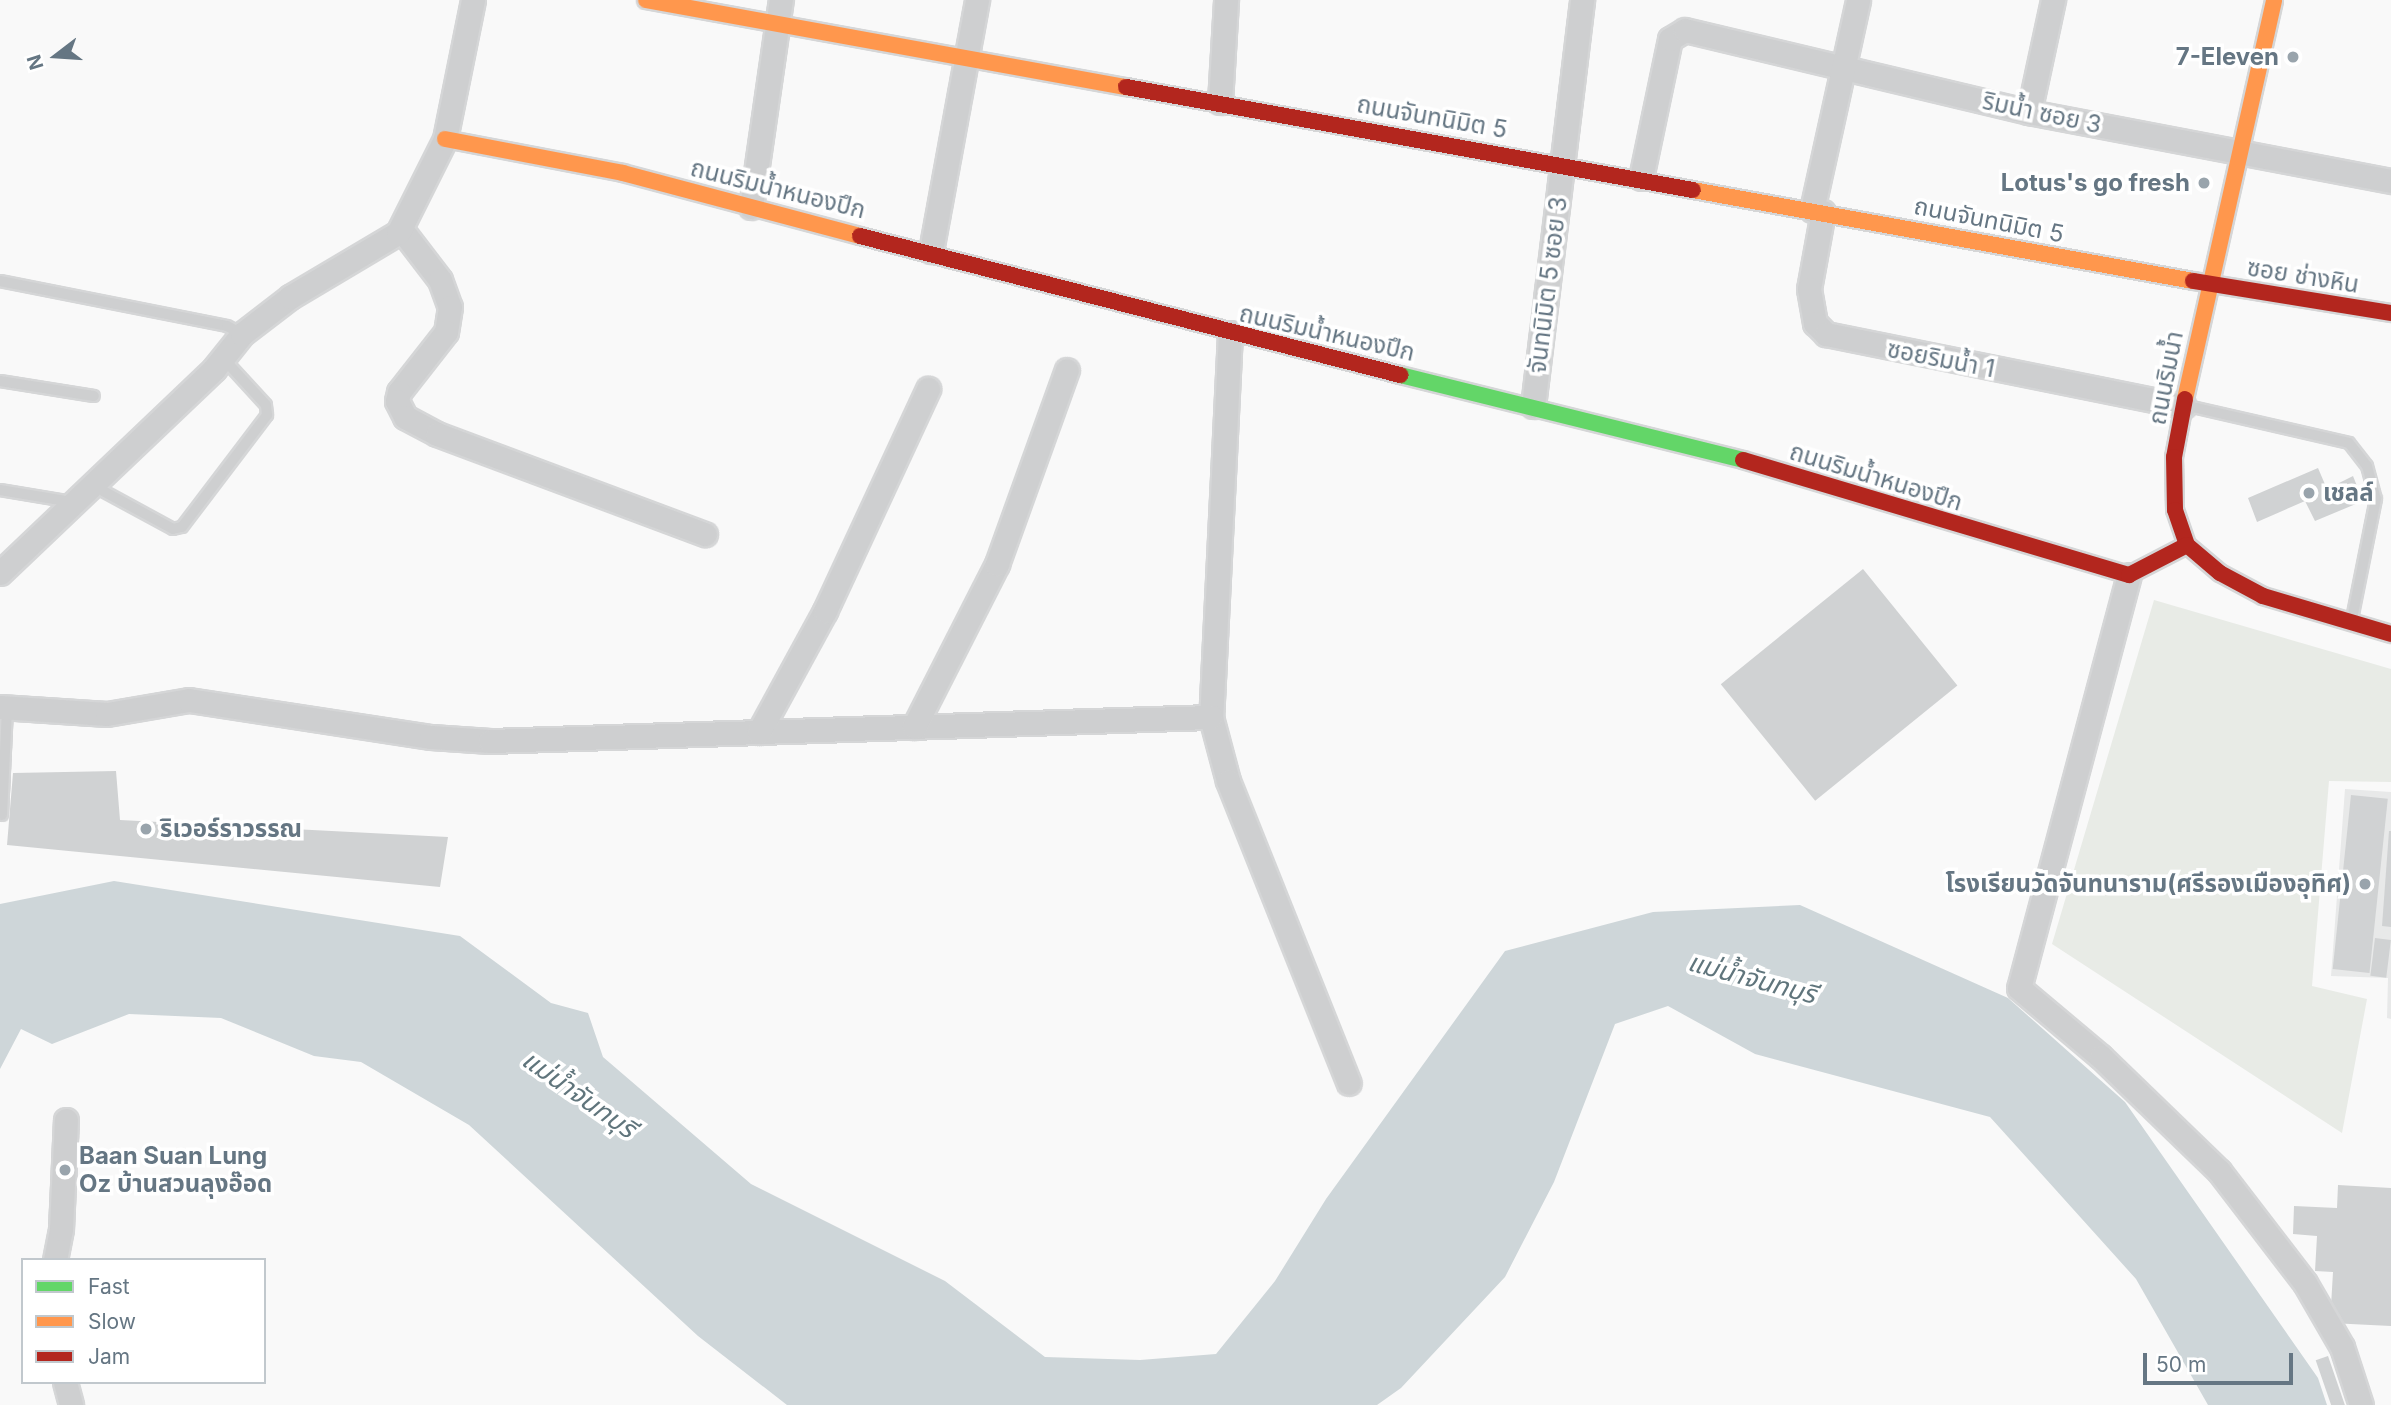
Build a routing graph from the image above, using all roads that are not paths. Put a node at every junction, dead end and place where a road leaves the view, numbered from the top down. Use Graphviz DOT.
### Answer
graph roads {
  1 [pos="473,0"];
  2 [pos="646,0"];
  3 [pos="977,0"];
  4 [pos="1226,0"];
  5 [pos="1582,0"];
  6 [pos="1858,0"];
  7 [pos="2053,0"];
  8 [pos="2274,0"];
  9 [pos="779,11"];
  10 [pos="968,55"];
  11 [pos="1845,65"];
  12 [pos="1220,102"];
  13 [pos="2029,112"];
  14 [pos="445,139"];
  15 [pos="2241,153"];
  16 [pos="1562,164"];
  17 [pos="1641,178"];
  18 [pos="2391,181"];
  19 [pos="751,207"];
  20 [pos="1818,211"];
  21 [pos="401,229"];
  22 [pos="931,251"];
  23 [pos="0,281"];
  24 [pos="2208,284"];
  25 [pos="2391,313"];
  26 [pos="1230,333"];
  27 [pos="242,334"];
  28 [pos="223,358"];
  29 [pos="1067,370"];
  30 [pos="0,381"];
  31 [pos="928,389"];
  32 [pos="94,396"];
  33 [pos="1533,406"];
  34 [pos="2184,406"];
  35 [pos="90,484"];
  36 [pos="0,490"];
  37 [pos="72,502"];
  38 [pos="705,534"];
  39 [pos="2187,545"];
  40 [pos="0,573"];
  41 [pos="2129,575"];
  42 [pos="2351,622"];
  43 [pos="2391,634"];
  44 [pos="3,707"];
  45 [pos="1211,717"];
  46 [pos="914,727"];
  47 [pos="759,732"];
  48 [pos="2,815"];
  49 [pos="1349,1083"];
  50 [pos="66,1120"];
  51 [pos="55,1258"];
  52 [pos="66,1384"];
  53 [pos="71,1405"];
  54 [pos="2361,1405"];
  1 -- 14 [label="street"];
  2 -- 9 [label="street, ถนนจันทนิมิต 5"];
  3 -- 10 [label="street"];
  4 -- 12 [label="street"];
  5 -- 16 [label="street, จันทนิมิต 5 ซอย 3"];
  6 -- 11 [label="street, ซอยริมน้ำ 1"];
  7 -- 13 [label="street"];
  8 -- 15 [label="street, ถนนริมน้ำ"];
  9 -- 10 [label="street, ถนนจันทนิมิต 5"];
  9 -- 19 [label="street"];
  10 -- 12 [label="street, ถนนจันทนิมิต 5"];
  10 -- 22 [label="street"];
  11 -- 13 [label="street, ริมน้ำ ซอย 3"];
  11 -- 17 [label="street, ริมน้ำ ซอย 3"];
  11 -- 20 [label="street, ซอยริมน้ำ 1"];
  12 -- 16 [label="street, ถนนจันทนิมิต 5"];
  13 -- 15 [label="street, ริมน้ำ ซอย 3"];
  14 -- 19 [label="street, ถนนริมน้ำหนองปึก"];
  14 -- 21 [label="street"];
  15 -- 18 [label="street, ริมน้ำ ซอย 3"];
  15 -- 24 [label="street, ถนนริมน้ำ"];
  16 -- 17 [label="street, ถนนจันทนิมิต 5"];
  16 -- 33 [label="street, จันทนิมิต 5 ซอย 3"];
  17 -- 20 [label="street, ถนนจันทนิมิต 5"];
  19 -- 22 [label="street, ถนนริมน้ำหนองปึก"];
  20 -- 24 [label="street, ถนนจันทนิมิต 5"];
  20 -- 34 [label="street, ซอยริมน้ำ 1"];
  21 -- 27 [label="street"];
  21 -- 38 [label="street"];
  22 -- 26 [label="street, ถนนริมน้ำหนองปึก"];
  23 -- 27 [label="lane"];
  24 -- 25 [label="street, ซอย ช่างหิน"];
  24 -- 34 [label="street, ถนนริมน้ำ"];
  26 -- 33 [label="street, ถนนริมน้ำหนองปึก"];
  26 -- 45 [label="street"];
  27 -- 28 [label="street"];
  28 -- 35 [label="street"];
  28 -- 35 [label="lane"];
  29 -- 46 [label="street"];
  30 -- 32 [label="lane"];
  31 -- 47 [label="street"];
  33 -- 41 [label="street, ถนนริมน้ำหนองปึก"];
  34 -- 39 [label="street, ถนนริมน้ำ"];
  34 -- 42 [label="lane"];
  35 -- 37 [label="street"];
  36 -- 37 [label="lane"];
  37 -- 40 [label="street"];
  39 -- 41 [label="street"];
  39 -- 42 [label="street"];
  41 -- 54 [label="street"];
  42 -- 43 [label="street"];
  44 -- 47 [label="street"];
  44 -- 48 [label="lane"];
  45 -- 46 [label="street"];
  45 -- 49 [label="street"];
  46 -- 47 [label="street"];
  50 -- 51 [label="street"];
  52 -- 53 [label="street"];
}
